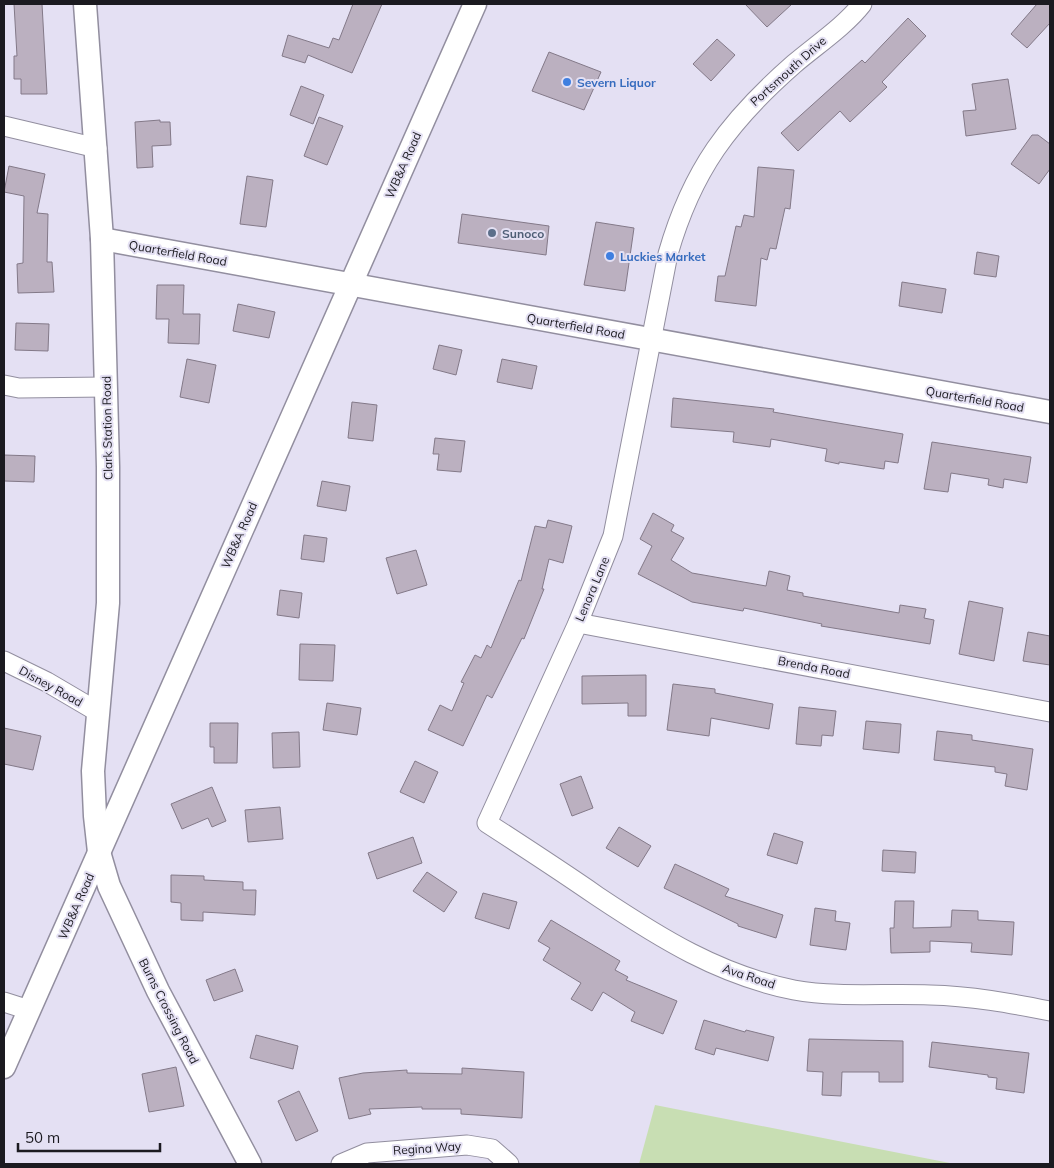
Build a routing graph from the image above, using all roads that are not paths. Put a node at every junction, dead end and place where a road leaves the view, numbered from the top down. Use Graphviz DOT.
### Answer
graph roads {
  1 [pos="85,4"];
  2 [pos="475,4"];
  3 [pos="862,4"];
  4 [pos="4,126"];
  5 [pos="97,148"];
  6 [pos="102,240"];
  7 [pos="350,284"];
  8 [pos="650,340"];
  9 [pos="4,386"];
  10 [pos="106,387"];
  11 [pos="1050,412"];
  12 [pos="578,623"];
  13 [pos="4,662"];
  14 [pos="98,712"];
  15 [pos="1050,712"];
  16 [pos="487,822"];
  17 [pos="100,852"];
  18 [pos="4,1002"];
  19 [pos="29,1010"];
  20 [pos="1050,1011"];
  21 [pos="4,1067"];
  22 [pos="250,1164"];
  23 [pos="341,1164"];
  24 [pos="509,1164"];
  1 -- 5 [label="street, Clark Station Road"];
  2 -- 7 [label="street, WB&A Road"];
  3 -- 8 [label="street, Portsmouth Drive"];
  4 -- 5 [label="street"];
  5 -- 6 [label="street, Clark Station Road"];
  6 -- 7 [label="street, Quarterfield Road"];
  6 -- 10 [label="street, Clark Station Road"];
  7 -- 8 [label="street, Quarterfield Road"];
  7 -- 17 [label="street, WB&A Road"];
  8 -- 11 [label="street, Quarterfield Road"];
  8 -- 12 [label="street, Lenora Lane"];
  9 -- 10 [label="street"];
  10 -- 14 [label="street, Clark Station Road"];
  12 -- 15 [label="street, Brenda Road"];
  12 -- 16 [label="street, Lenora Lane"];
  13 -- 14 [label="street, Disney Road"];
  14 -- 17 [label="street, Clark Station Road"];
  16 -- 20 [label="street, Ava Road"];
  17 -- 19 [label="street, WB&A Road"];
  17 -- 22 [label="street, Burns Crossing Road"];
  18 -- 19 [label="street"];
  19 -- 21 [label="street, WB&A Road"];
  23 -- 24 [label="street, Regina Way"];
}
